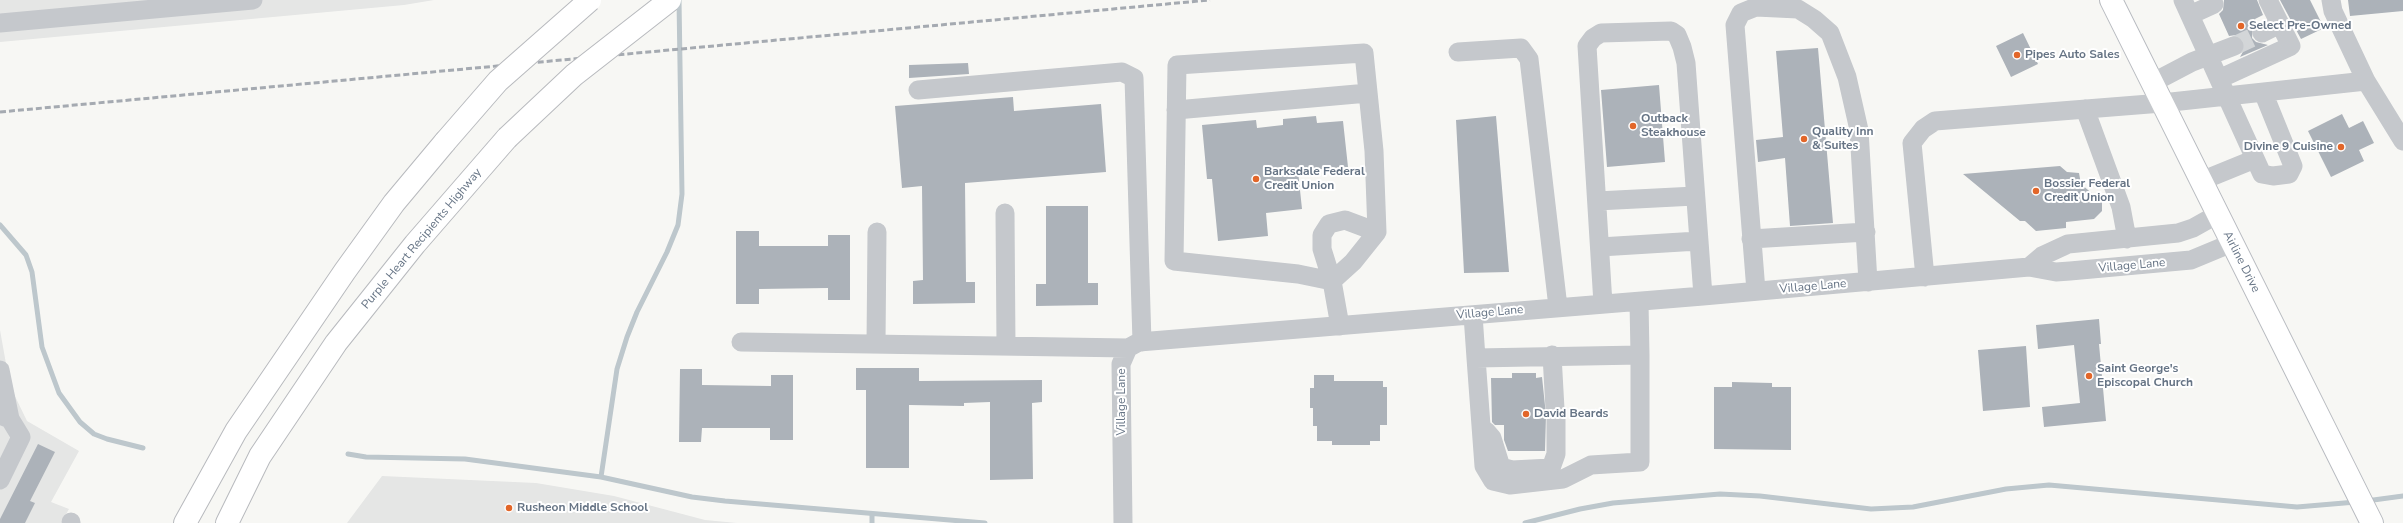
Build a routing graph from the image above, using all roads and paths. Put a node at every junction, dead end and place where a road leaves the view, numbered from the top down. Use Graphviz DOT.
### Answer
graph roads {
  1 [pos="253,0"];
  2 [pos="590,0"];
  3 [pos="670,0"];
  4 [pos="2111,0"];
  5 [pos="2268,0"];
  6 [pos="2331,0"];
  7 [pos="2214,4"];
  8 [pos="2186,7"];
  9 [pos="0,23"];
  10 [pos="2280,24"];
  11 [pos="2262,33"];
  12 [pos="2234,46"];
  13 [pos="1458,52"];
  14 [pos="2209,57"];
  15 [pos="2366,82"];
  16 [pos="2152,83"];
  17 [pos="2223,88"];
  18 [pos="918,90"];
  19 [pos="2263,92"];
  20 [pos="1368,93"];
  21 [pos="2162,103"];
  22 [pos="2085,109"];
  23 [pos="1176,110"];
  24 [pos="2403,141"];
  25 [pos="2255,159"];
  26 [pos="2201,181"];
  27 [pos="1695,196"];
  28 [pos="1597,201"];
  29 [pos="1005,212"];
  30 [pos="2218,214"];
  31 [pos="878,232"];
  32 [pos="1377,232"];
  33 [pos="1866,232"];
  34 [pos="1751,239"];
  35 [pos="2127,239"];
  36 [pos="1698,241"];
  37 [pos="2232,243"];
  38 [pos="1600,247"];
  39 [pos="2029,267"];
  40 [pos="1926,277"];
  41 [pos="1332,281"];
  42 [pos="1868,282"];
  43 [pos="1756,291"];
  44 [pos="1703,296"];
  45 [pos="1639,302"];
  46 [pos="1603,304"];
  47 [pos="1558,307"];
  48 [pos="1473,315"];
  49 [pos="1340,326"];
  50 [pos="741,342"];
  51 [pos="876,344"];
  52 [pos="1135,345"];
  53 [pos="1006,346"];
  54 [pos="1552,355"];
  55 [pos="1640,355"];
  56 [pos="1476,358"];
  57 [pos="0,370"];
  58 [pos="5,417"];
  59 [pos="1481,426"];
  60 [pos="0,480"];
  61 [pos="185,523"];
  62 [pos="227,523"];
  63 [pos="1123,523"];
  64 [pos="2372,523"];
  1 -- 9 [label="street"];
  2 -- 61 [label="main road, bridge"];
  3 -- 62 [label="main road, Purple Heart Recipients Highway, bridge"];
  4 -- 16 [label="main road, Airline Drive"];
  5 -- 10 [label="street"];
  6 -- 15 [label="street"];
  7 -- 8 [label="street"];
  8 -- 14 [label="street"];
  10 -- 11 [label="street"];
  10 -- 17 [label="street"];
  12 -- 14 [label="street"];
  13 -- 47 [label="street"];
  14 -- 16 [label="street"];
  14 -- 17 [label="street"];
  15 -- 19 [label="street"];
  15 -- 24 [label="street"];
  16 -- 21 [label="main road, Airline Drive"];
  17 -- 19 [label="street"];
  17 -- 21 [label="street"];
  17 -- 25 [label="street"];
  18 -- 52 [label="street"];
  19 -- 25 [label="street"];
  20 -- 23 [label="street"];
  20 -- 23 [label="street"];
  20 -- 32 [label="street"];
  21 -- 22 [label="street"];
  21 -- 26 [label="main road, Airline Drive"];
  22 -- 35 [label="street"];
  22 -- 40 [label="street"];
  23 -- 41 [label="street"];
  25 -- 26 [label="street"];
  26 -- 30 [label="main road, Airline Drive"];
  27 -- 28 [label="street"];
  27 -- 28 [label="street"];
  27 -- 36 [label="street"];
  28 -- 38 [label="street"];
  29 -- 53 [label="street"];
  30 -- 35 [label="street"];
  30 -- 37 [label="main road, Airline Drive"];
  31 -- 51 [label="street"];
  32 -- 41 [label="street"];
  32 -- 41 [label="street"];
  33 -- 34 [label="street"];
  33 -- 34 [label="street"];
  33 -- 42 [label="street"];
  34 -- 43 [label="street"];
  35 -- 39 [label="street"];
  36 -- 38 [label="street"];
  36 -- 44 [label="street"];
  37 -- 39 [label="street, Village Lane"];
  37 -- 64 [label="main road, Airline Drive"];
  38 -- 46 [label="street"];
  39 -- 40 [label="street, Village Lane"];
  40 -- 42 [label="street, Village Lane"];
  41 -- 49 [label="street"];
  42 -- 43 [label="street, Village Lane"];
  43 -- 44 [label="street, Village Lane"];
  44 -- 45 [label="street, Village Lane"];
  45 -- 46 [label="street, Village Lane"];
  45 -- 55 [label="street"];
  46 -- 47 [label="street, Village Lane"];
  47 -- 48 [label="street, Village Lane"];
  48 -- 49 [label="street, Village Lane"];
  48 -- 56 [label="street"];
  49 -- 52 [label="street, Village Lane"];
  50 -- 51 [label="street"];
  51 -- 53 [label="street"];
  52 -- 53 [label="street"];
  52 -- 63 [label="street, Village Lane"];
  54 -- 55 [label="street"];
  54 -- 56 [label="street"];
  54 -- 59 [label="street"];
  55 -- 59 [label="street"];
  56 -- 59 [label="street"];
  57 -- 58 [label="street"];
  58 -- 60 [label="street"];
}
